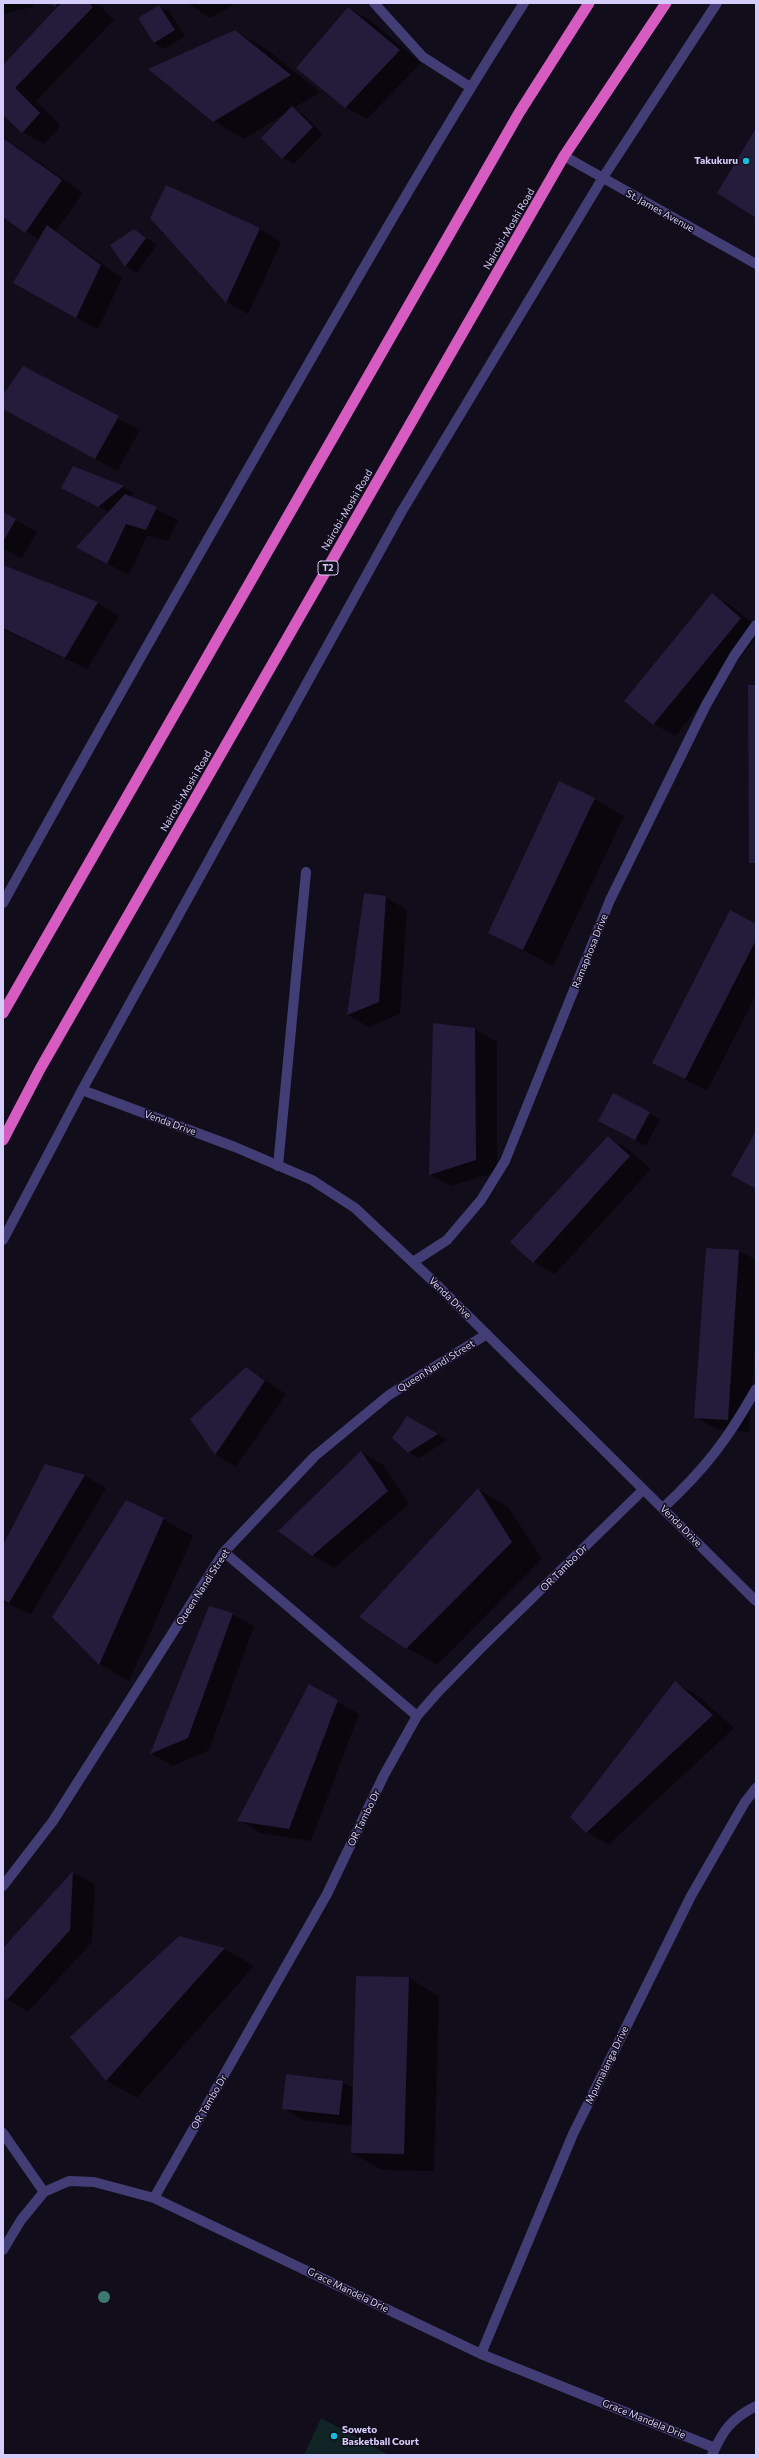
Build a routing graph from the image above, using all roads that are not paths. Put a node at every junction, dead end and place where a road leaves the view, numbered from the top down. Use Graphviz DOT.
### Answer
graph roads {
  1 [pos="374,3"];
  2 [pos="524,3"];
  3 [pos="589,3"];
  4 [pos="666,3"];
  5 [pos="716,3"];
  6 [pos="470,87"];
  7 [pos="564,156"];
  8 [pos="602,179"];
  9 [pos="756,264"];
  10 [pos="756,625"];
  11 [pos="306,872"];
  12 [pos="3,903"];
  13 [pos="3,1013"];
  14 [pos="82,1090"];
  15 [pos="3,1140"];
  16 [pos="278,1166"];
  17 [pos="3,1240"];
  18 [pos="413,1262"];
  19 [pos="487,1334"];
  20 [pos="756,1389"];
  21 [pos="643,1490"];
  22 [pos="663,1508"];
  23 [pos="224,1552"];
  24 [pos="756,1601"];
  25 [pos="417,1716"];
  26 [pos="756,1788"];
  27 [pos="3,1886"];
  28 [pos="3,2133"];
  29 [pos="44,2192"];
  30 [pos="154,2198"];
  31 [pos="3,2250"];
  32 [pos="481,2354"];
  33 [pos="756,2406"];
  34 [pos="713,2451"];
  1 -- 6 [label="street"];
  2 -- 6 [label="street"];
  3 -- 13 [label="highway"];
  4 -- 7 [label="highway, Nairobi-Moshi Road / T2"];
  5 -- 8 [label="street"];
  6 -- 12 [label="street"];
  7 -- 8 [label="street, St. James Avenue"];
  7 -- 15 [label="highway, Nairobi-Moshi Road / T2"];
  8 -- 9 [label="street, St. James Avenue"];
  8 -- 14 [label="street"];
  10 -- 18 [label="street, Ramaphosa Drive"];
  11 -- 16 [label="street"];
  14 -- 16 [label="street, Venda Drive"];
  14 -- 17 [label="street"];
  16 -- 18 [label="street, Venda Drive"];
  18 -- 19 [label="street, Venda Drive"];
  19 -- 21 [label="street, Venda Drive"];
  19 -- 23 [label="street, Queen Nandi Street"];
  20 -- 22 [label="street"];
  21 -- 22 [label="street, Venda Drive"];
  21 -- 25 [label="street, OR Tambo Dr"];
  22 -- 24 [label="street, Venda Drive"];
  23 -- 25 [label="street"];
  23 -- 27 [label="street, Queen Nandi Street"];
  25 -- 30 [label="street, OR Tambo Dr"];
  26 -- 32 [label="street, Mpumalanga Drive"];
  28 -- 29 [label="street"];
  29 -- 30 [label="street, Grace Mandela Drie"];
  29 -- 31 [label="street, Grace Mandela Drie"];
  30 -- 32 [label="street, Grace Mandela Drie"];
  32 -- 34 [label="street, Grace Mandela Drie"];
  33 -- 34 [label="street"];
}
